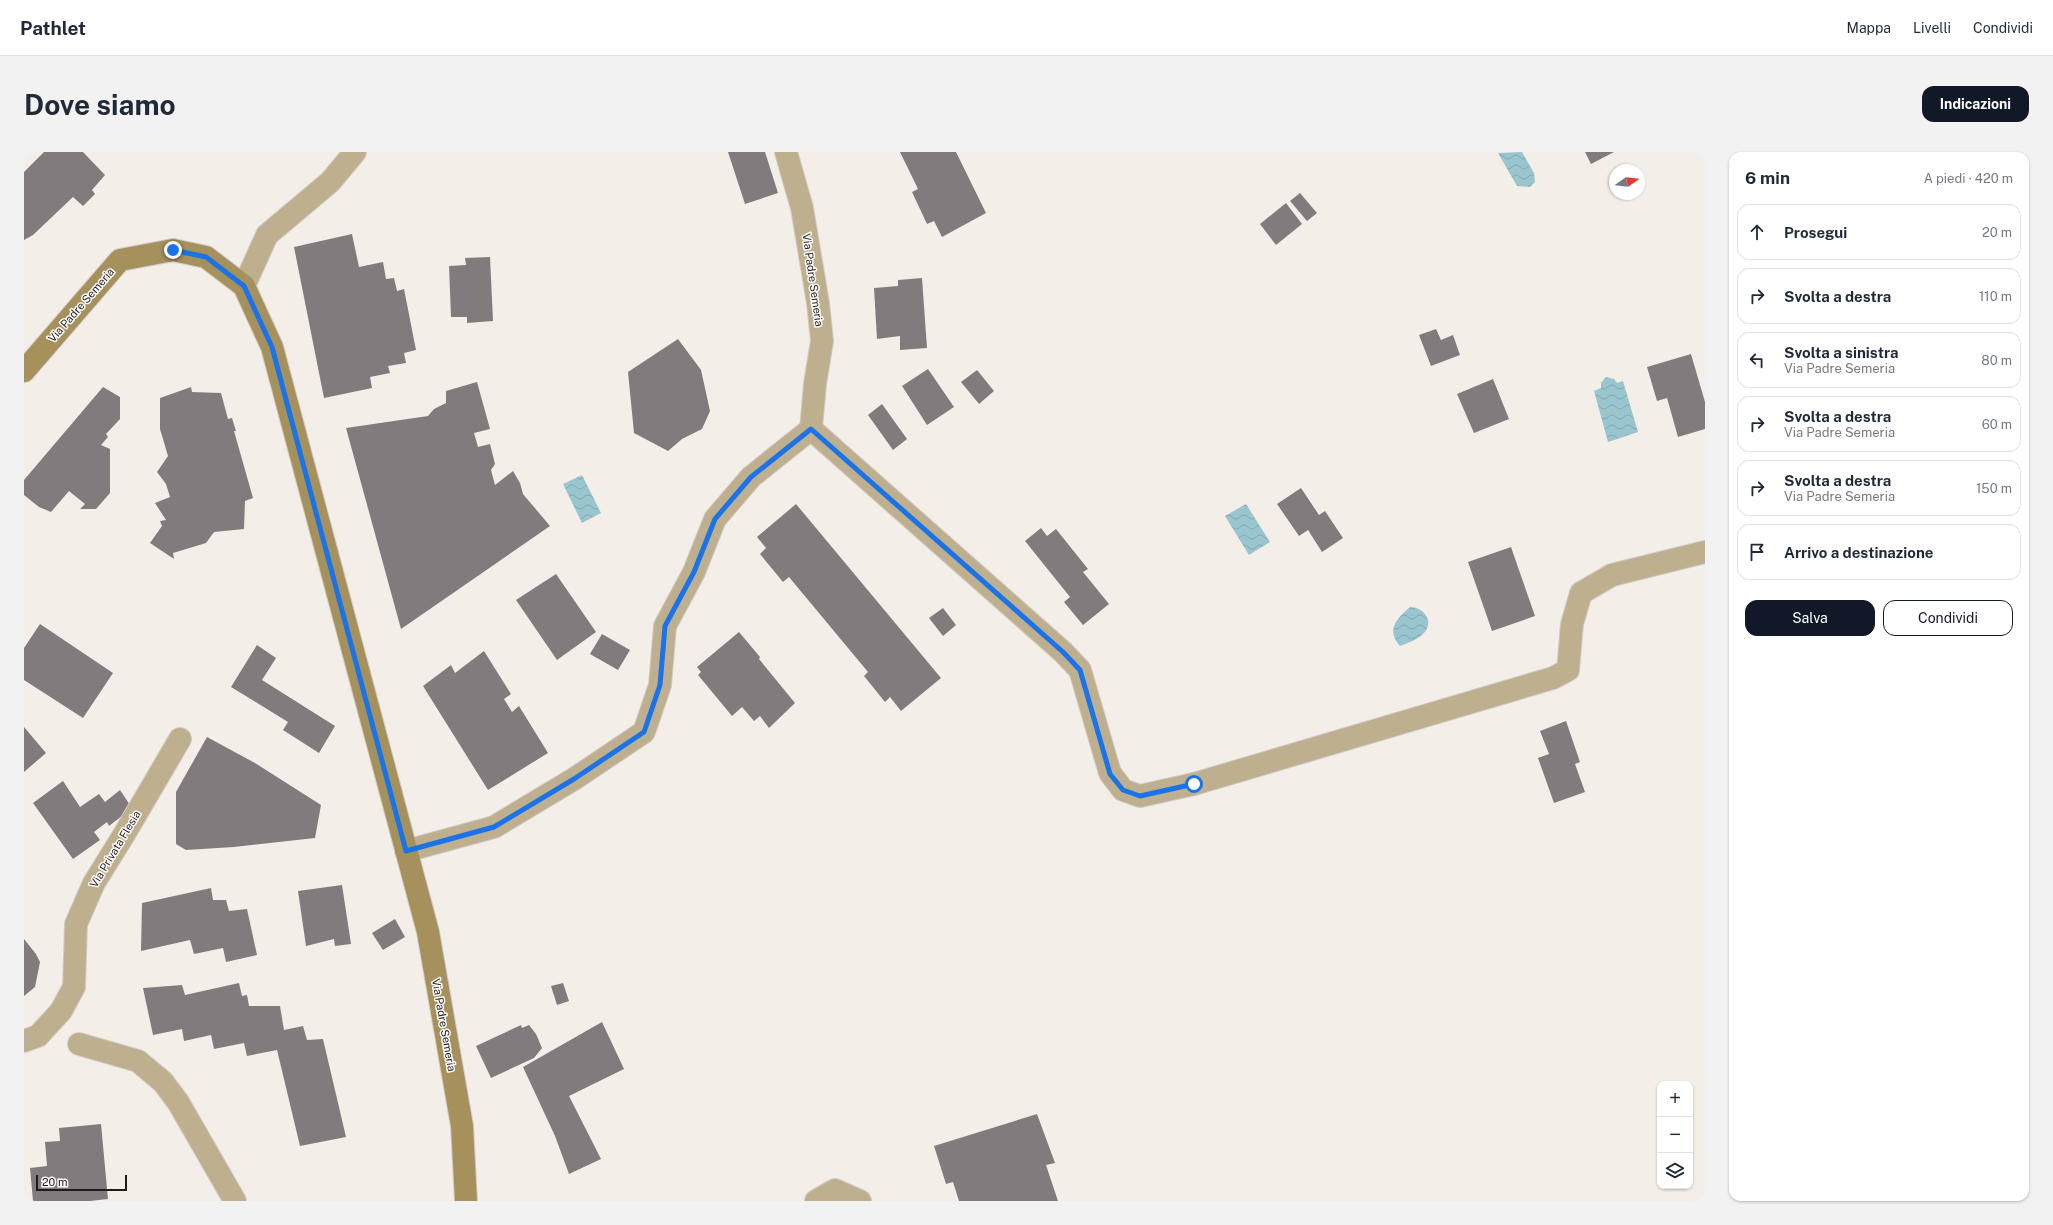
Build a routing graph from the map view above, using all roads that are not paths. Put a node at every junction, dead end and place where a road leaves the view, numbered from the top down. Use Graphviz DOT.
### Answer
graph roads {
  1 [pos="355,152"];
  2 [pos="786,152"];
  3 [pos="244,286"];
  4 [pos="24,371"];
  5 [pos="811,429"];
  6 [pos="1705,552"];
  7 [pos="180,739"];
  8 [pos="406,851"];
  9 [pos="24,1041"];
  10 [pos="79,1044"];
  11 [pos="235,1201"];
  12 [pos="466,1201"];
  13 [pos="816,1201"];
  14 [pos="860,1201"];
  1 -- 3 [label="street"];
  2 -- 5 [label="street, Via Padre Semeria"];
  3 -- 4 [label="main road, Via Padre Semeria"];
  3 -- 8 [label="main road, Via Padre Semeria"];
  5 -- 6 [label="street"];
  5 -- 8 [label="street"];
  7 -- 9 [label="street, Via Privata Flesia"];
  8 -- 12 [label="main road, Via Padre Semeria"];
  10 -- 11 [label="street"];
  13 -- 14 [label="street"];
}
